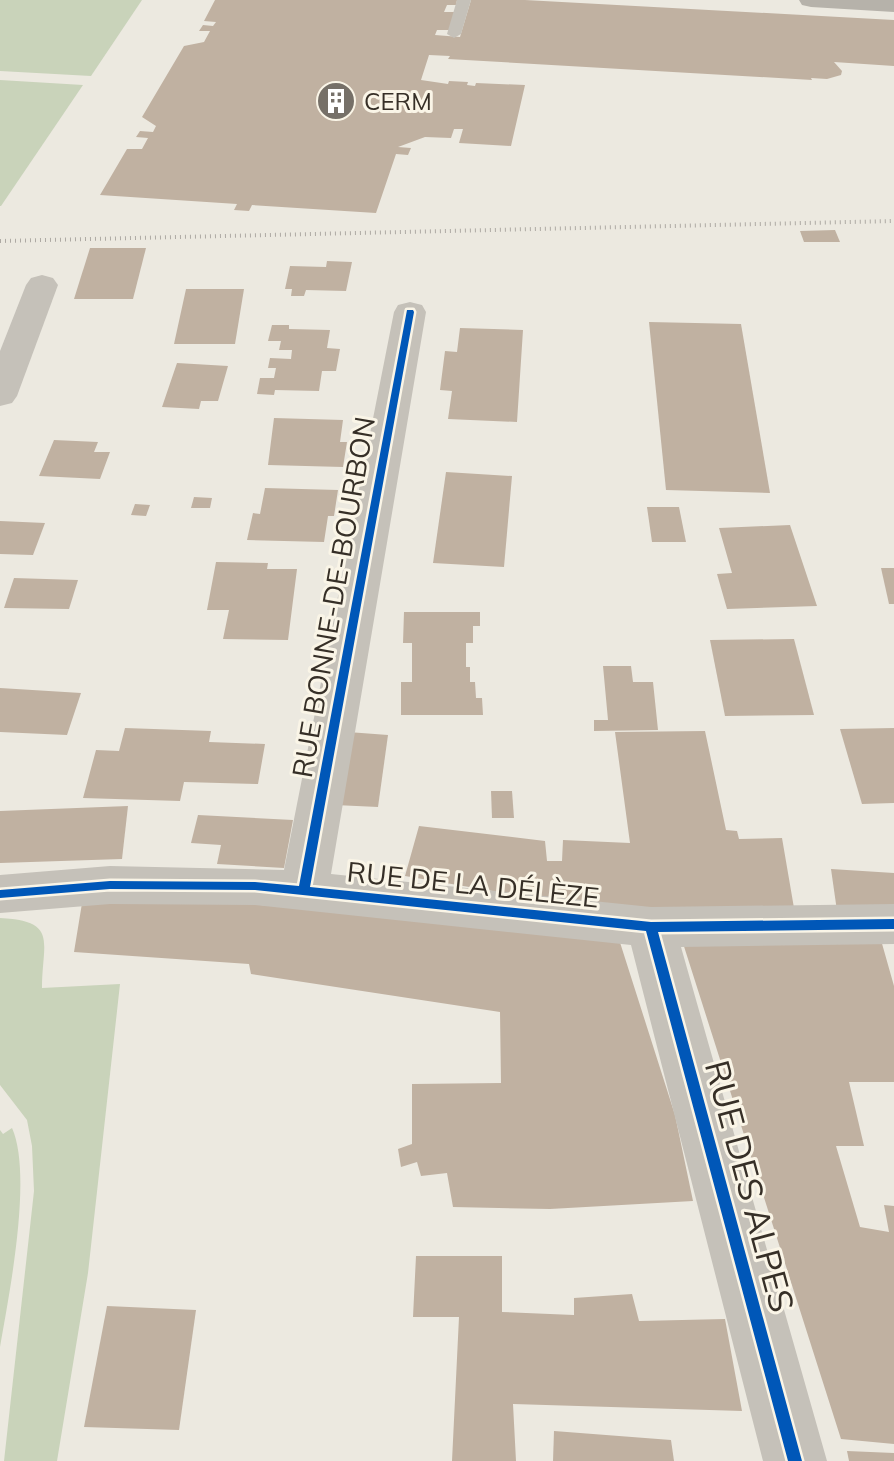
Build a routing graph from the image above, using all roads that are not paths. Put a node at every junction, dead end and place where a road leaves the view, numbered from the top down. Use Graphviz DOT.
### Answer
graph roads {
  1 [pos="464,0"];
  2 [pos="811,0"];
  3 [pos="894,5"];
  4 [pos="454,34"];
  5 [pos="42,285"];
  6 [pos="410,312"];
  7 [pos="0,396"];
  8 [pos="304,890"];
  9 [pos="0,894"];
  10 [pos="894,924"];
  11 [pos="651,927"];
  12 [pos="795,1461"];
  1 -- 4 [label="lane"];
  2 -- 3 [label="street"];
  5 -- 7 [label="street"];
  6 -- 8 [label="street, RUE BONNE-DE-BOURBON"];
  8 -- 9 [label="street, RUE DE LA DÉLÈZE"];
  8 -- 11 [label="street, RUE DE LA DÉLÈZE"];
  10 -- 11 [label="street, RUE DE LA DÉLÈZE"];
  11 -- 12 [label="street, RUE DES ALPES"];
}
